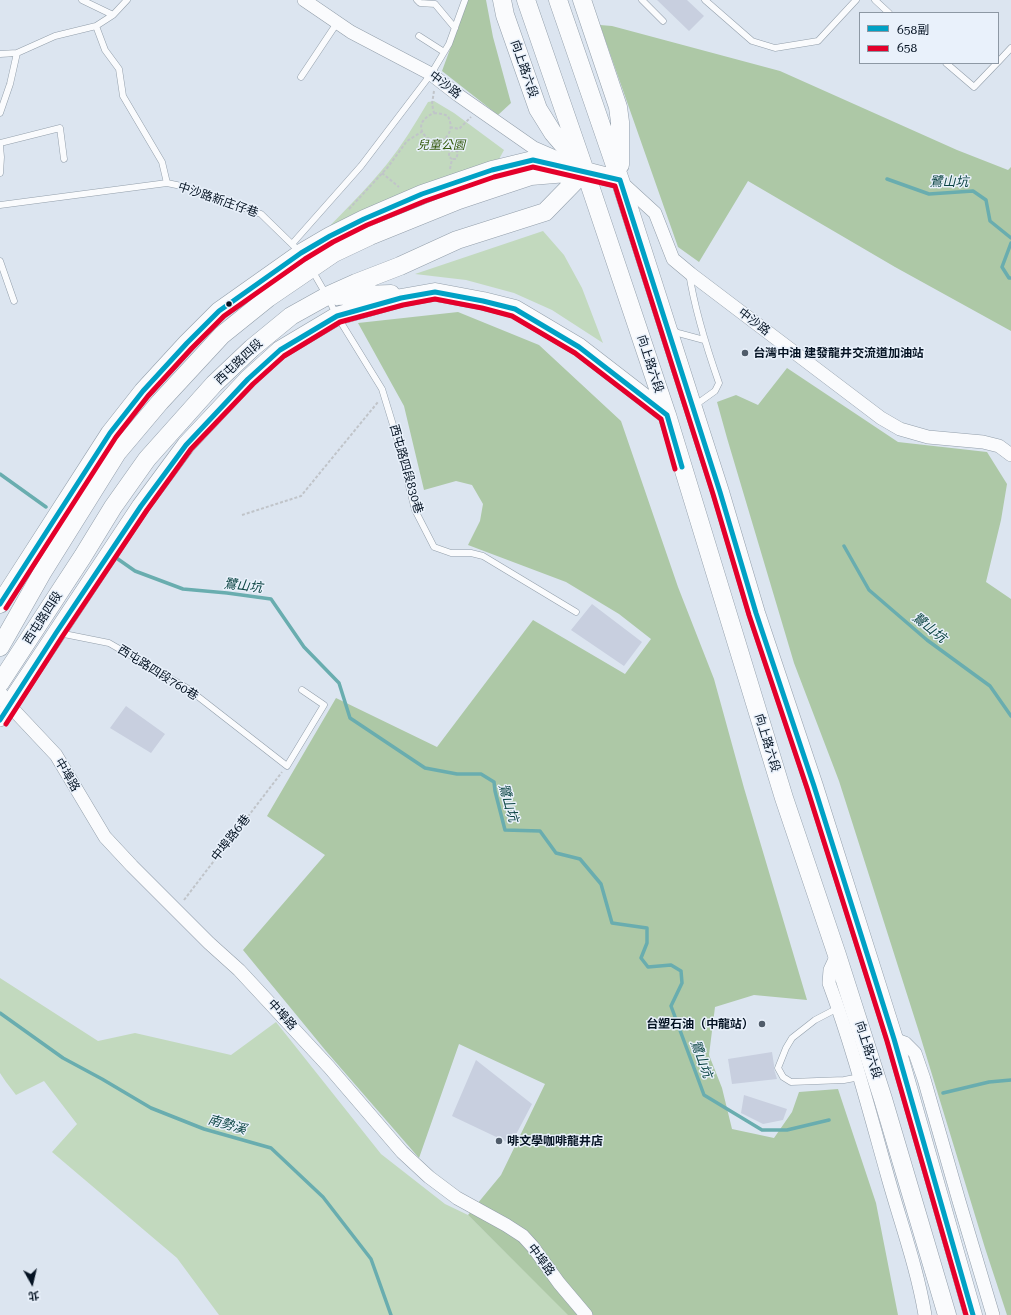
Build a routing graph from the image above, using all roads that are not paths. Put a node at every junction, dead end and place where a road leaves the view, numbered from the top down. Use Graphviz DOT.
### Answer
graph roads {
  1 [pos="82,0"];
  2 [pos="127,0"];
  3 [pos="304,0"];
  4 [pos="417,0"];
  5 [pos="465,0"];
  6 [pos="502,0"];
  7 [pos="526,0"];
  8 [pos="558,0"];
  9 [pos="582,0"];
  10 [pos="642,0"];
  11 [pos="856,0"];
  12 [pos="875,0"];
  13 [pos="707,1"];
  14 [pos="888,12"];
  15 [pos="113,15"];
  16 [pos="663,21"];
  17 [pos="337,22"];
  18 [pos="96,26"];
  19 [pos="455,28"];
  20 [pos="419,36"];
  21 [pos="1011,48"];
  22 [pos="444,52"];
  23 [pos="17,53"];
  24 [pos="0,54"];
  25 [pos="999,60"];
  26 [pos="947,64"];
  27 [pos="995,64"];
  28 [pos="434,76"];
  29 [pos="301,77"];
  30 [pos="0,114"];
  31 [pos="0,143"];
  32 [pos="0,146"];
  33 [pos="64,159"];
  34 [pos="585,171"];
  35 [pos="0,173"];
  36 [pos="620,180"];
  37 [pos="167,182"];
  38 [pos="0,205"];
  39 [pos="297,249"];
  40 [pos="0,261"];
  41 [pos="311,269"];
  42 [pos="688,272"];
  43 [pos="435,292"];
  44 [pos="327,296"];
  45 [pos="14,301"];
  46 [pos="336,316"];
  47 [pos="666,324"];
  48 [pos="704,340"];
  49 [pos="693,407"];
  50 [pos="666,415"];
  51 [pos="1011,455"];
  52 [pos="0,604"];
  53 [pos="576,612"];
  54 [pos="56,633"];
  55 [pos="0,647"];
  56 [pos="0,682"];
  57 [pos="302,690"];
  58 [pos="5,698"];
  59 [pos="0,720"];
  60 [pos="837,955"];
  61 [pos="838,1008"];
  62 [pos="894,1039"];
  63 [pos="860,1077"];
  64 [pos="586,1315"];
  65 [pos="925,1315"];
  66 [pos="947,1315"];
  67 [pos="973,1315"];
  68 [pos="993,1315"];
  1 -- 15 [label="lane"];
  2 -- 15 [label="lane"];
  3 -- 17 [label="street, 中沙路"];
  4 -- 19 [label="lane"];
  5 -- 19 [label="lane"];
  6 -- 34 [label="street, 向上路六段"];
  7 -- 34 [label="street, 向上路六段"];
  8 -- 36 [label="street"];
  9 -- 36 [label="street"];
  10 -- 16 [label="lane"];
  11 -- 13 [label="lane"];
  12 -- 14 [label="lane"];
  15 -- 18 [label="lane"];
  17 -- 28 [label="street, 中沙路"];
  17 -- 29 [label="lane"];
  18 -- 23 [label="lane"];
  18 -- 37 [label="lane"];
  19 -- 22 [label="lane"];
  20 -- 22 [label="lane"];
  21 -- 25 [label="lane"];
  22 -- 28 [label="lane"];
  23 -- 24 [label="lane"];
  23 -- 30 [label="lane"];
  26 -- 27 [label="lane"];
  28 -- 34 [label="street, 中沙路"];
  28 -- 39 [label="lane"];
  31 -- 33 [label="lane"];
  32 -- 35 [label="lane"];
  34 -- 36 [label="street"];
  34 -- 39 [label="street"];
  34 -- 41 [label="street, 西屯路四段"];
  34 -- 44 [label="street, 西屯路四段"];
  34 -- 50 [label="street, 向上路六段"];
  36 -- 42 [label="street, 中沙路"];
  36 -- 47 [label="street"];
  37 -- 38 [label="lane, 中沙路新庄仔巷"];
  37 -- 39 [label="lane, 中沙路新庄仔巷"];
  39 -- 41 [label="lane, 中沙路新庄仔巷"];
  39 -- 52 [label="street"];
  40 -- 45 [label="lane"];
  41 -- 44 [label="lane, 中沙路新庄仔巷"];
  41 -- 55 [label="street, 西屯路四段"];
  42 -- 48 [label="lane"];
  42 -- 51 [label="street, 中沙路"];
  43 -- 44 [label="street"];
  43 -- 46 [label="street, 西屯路四段"];
  43 -- 50 [label="street, 西屯路四段"];
  44 -- 46 [label="lane, 中沙路新庄仔巷"];
  44 -- 56 [label="street, 西屯路四段"];
  46 -- 53 [label="lane, 西屯路四段830巷"];
  46 -- 54 [label="street, 西屯路四段"];
  47 -- 48 [label="lane"];
  47 -- 49 [label="street"];
  48 -- 49 [label="lane"];
  49 -- 62 [label="street"];
  50 -- 60 [label="street, 向上路六段"];
  54 -- 57 [label="lane, 西屯路四段760巷"];
  54 -- 58 [label="street, 西屯路四段"];
  58 -- 59 [label="street, 西屯路四段"];
  58 -- 64 [label="street, 中埠路"];
  60 -- 61 [label="street"];
  60 -- 66 [label="street, 向上路六段"];
  61 -- 63 [label="street"];
  61 -- 63 [label="lane"];
  62 -- 67 [label="street"];
  62 -- 68 [label="street"];
  63 -- 65 [label="street"];
}
